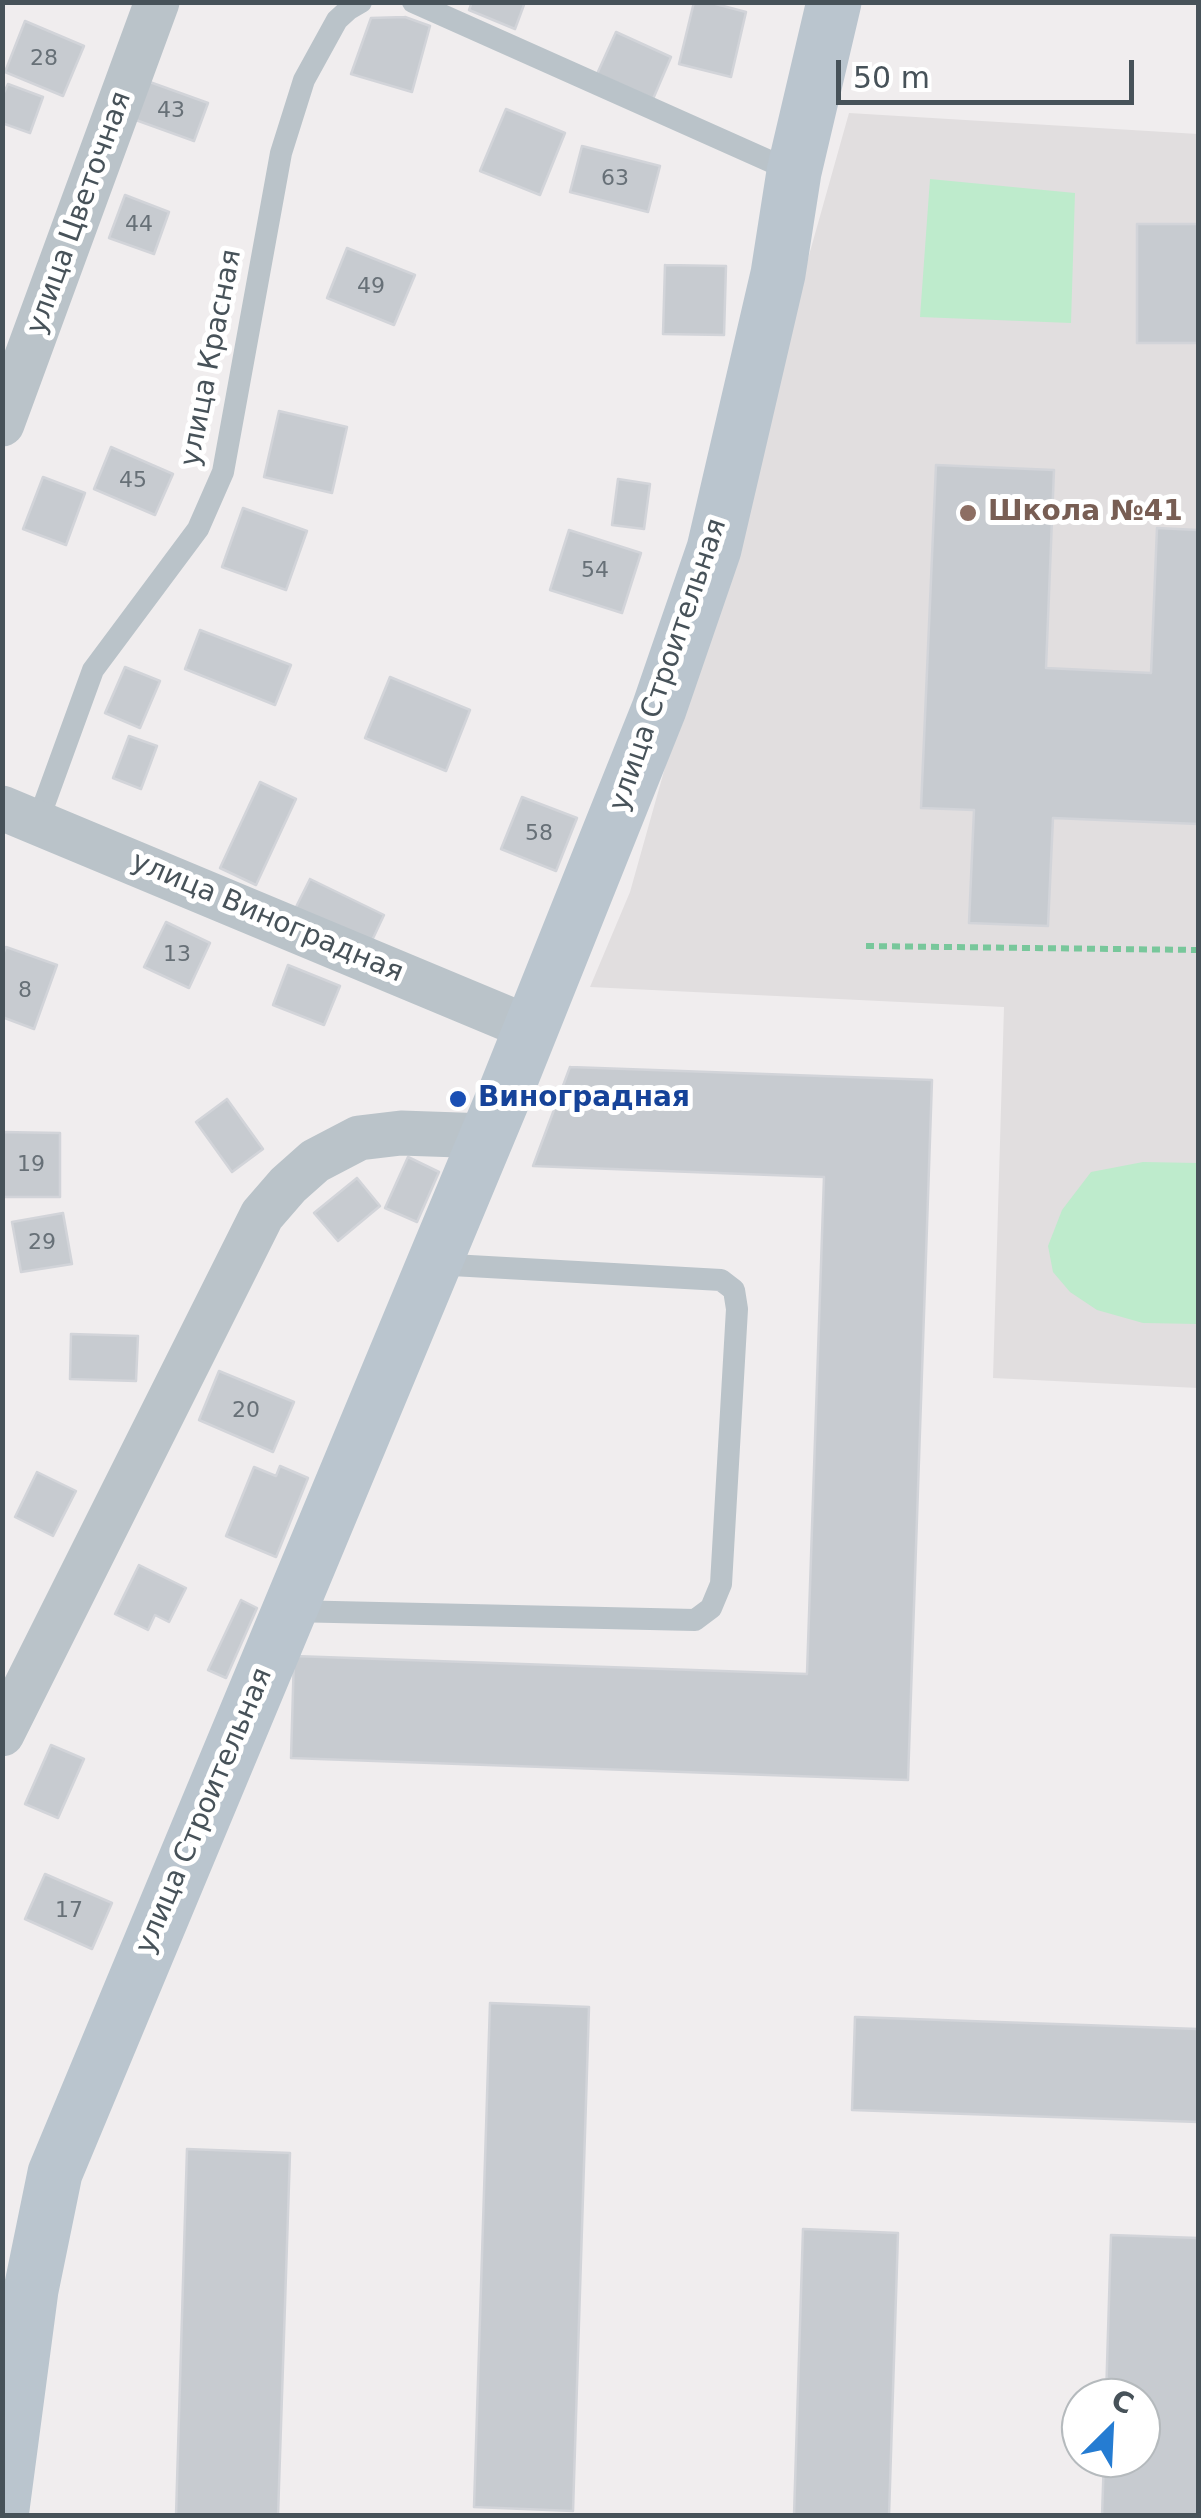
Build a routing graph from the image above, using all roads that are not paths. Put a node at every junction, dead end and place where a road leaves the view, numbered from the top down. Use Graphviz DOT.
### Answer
graph roads {
  1 [pos="157,2"];
  2 [pos="361,2"];
  3 [pos="413,2"];
  4 [pos="834,2"];
  5 [pos="794,172"];
  6 [pos="2,424"];
  7 [pos="20,814"];
  8 [pos="532,1028"];
  9 [pos="488,1136"];
  10 [pos="434,1264"];
  11 [pos="289,1611"];
  12 [pos="2,1734"];
  13 [pos="2,2508"];
  1 -- 6 [label="street, улица Цветочная"];
  2 -- 7 [label="lane, улица Красная"];
  3 -- 5 [label="lane"];
  4 -- 5 [label="street, улица Строительная"];
  5 -- 8 [label="street, улица Строительная"];
  7 -- 8 [label="street, улица Виноградная"];
  8 -- 9 [label="street, улица Строительная"];
  9 -- 10 [label="street, улица Строительная"];
  9 -- 12 [label="street"];
  10 -- 11 [label="street, улица Строительная"];
  10 -- 11 [label="lane"];
  11 -- 13 [label="street, улица Строительная"];
}
